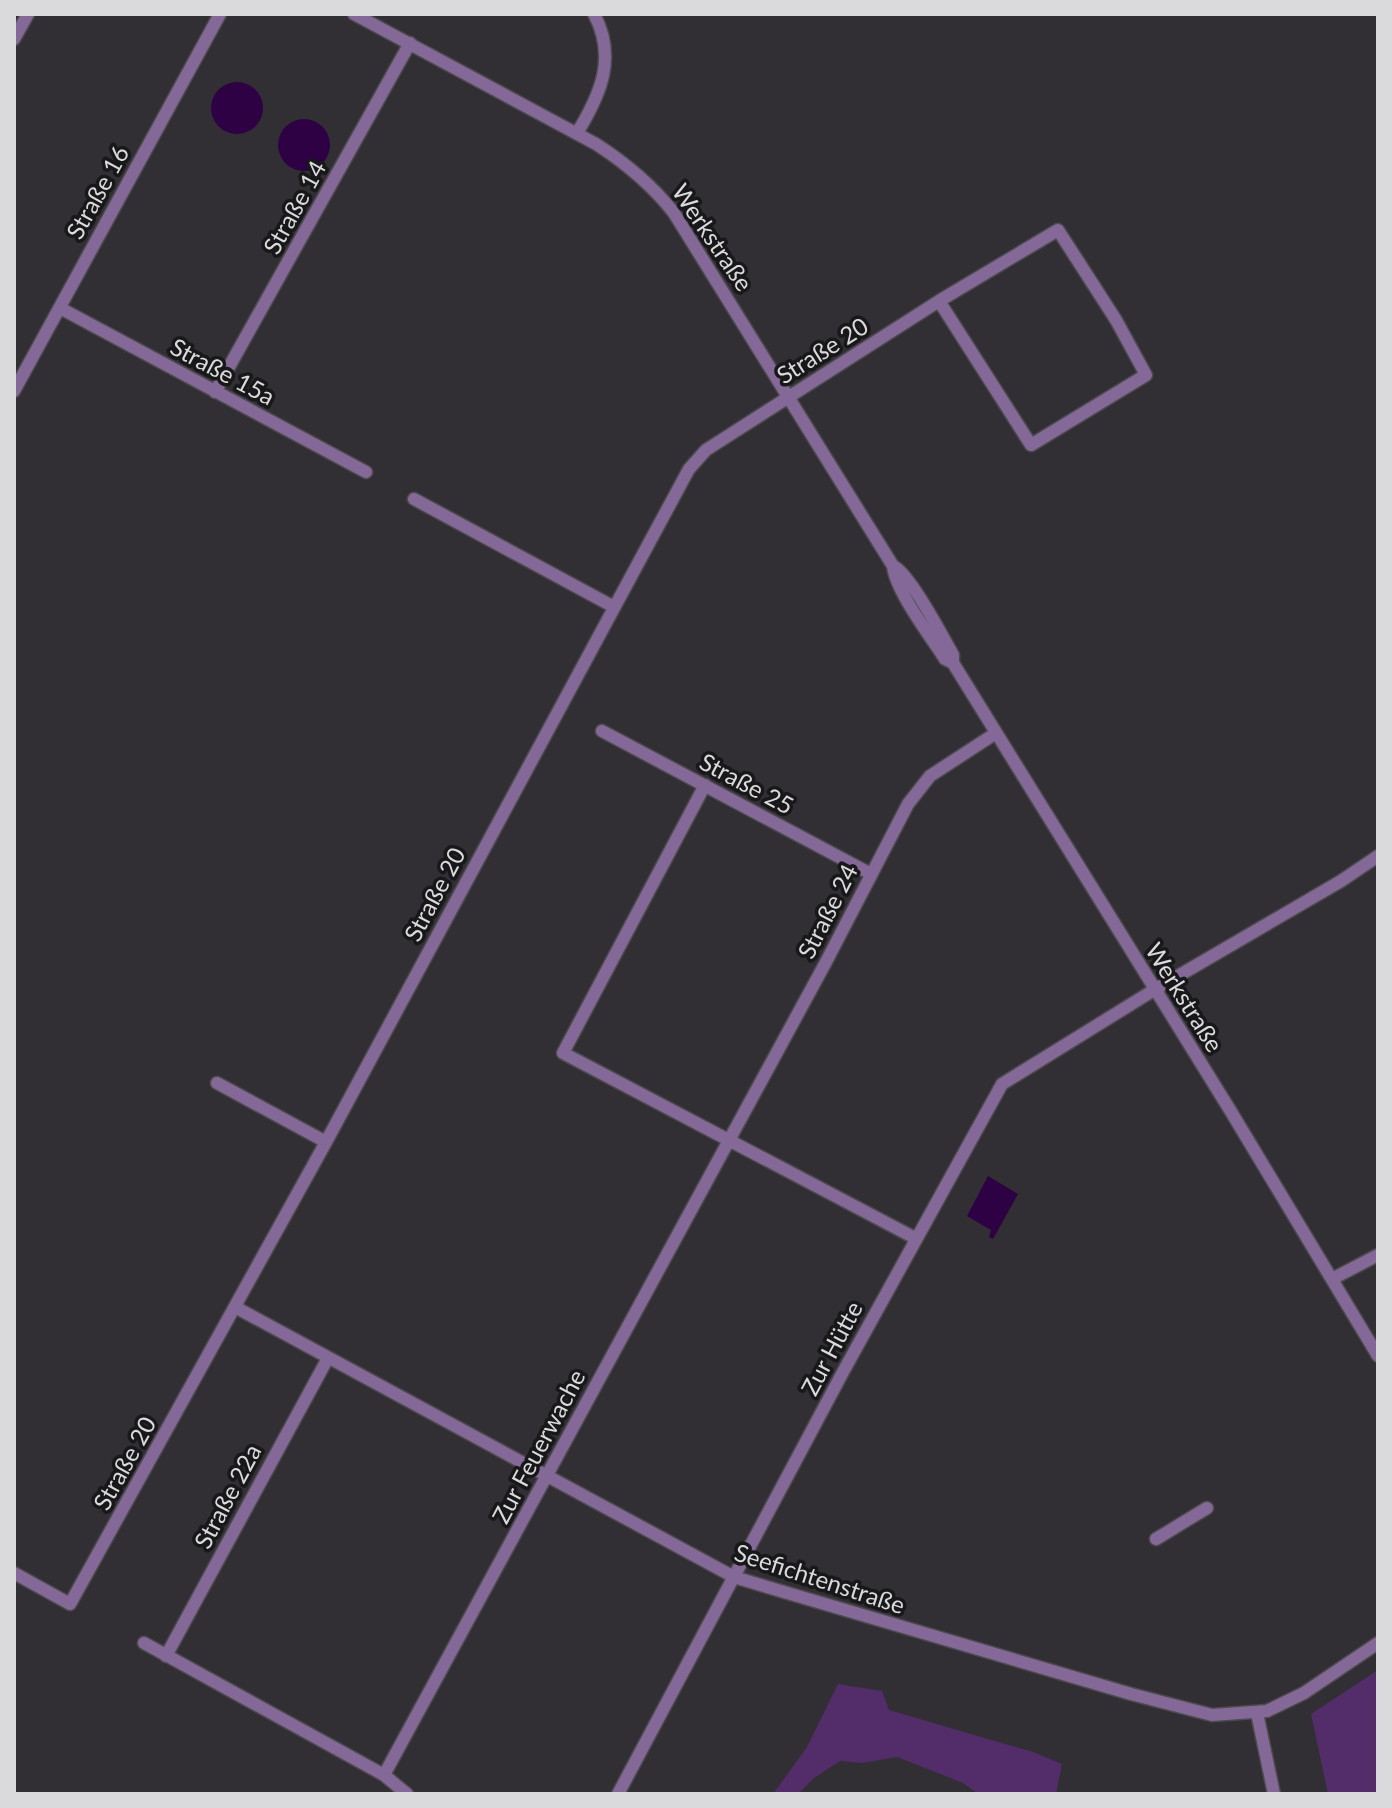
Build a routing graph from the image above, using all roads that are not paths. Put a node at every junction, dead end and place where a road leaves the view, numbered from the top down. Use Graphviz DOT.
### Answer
graph roads {
  1 [pos="28,14"];
  2 [pos="220,14"];
  3 [pos="354,14"];
  4 [pos="594,14"];
  5 [pos="14,39"];
  6 [pos="410,43"];
  7 [pos="577,133"];
  8 [pos="939,301"];
  9 [pos="60,308"];
  10 [pos="14,391"];
  11 [pos="215,392"];
  12 [pos="787,398"];
  13 [pos="366,472"];
  14 [pos="414,499"];
  15 [pos="614,607"];
  16 [pos="602,731"];
  17 [pos="996,733"];
  18 [pos="705,785"];
  19 [pos="1378,856"];
  20 [pos="871,874"];
  21 [pos="1154,990"];
  22 [pos="217,1083"];
  23 [pos="730,1139"];
  24 [pos="326,1142"];
  25 [pos="915,1238"];
  26 [pos="1378,1252"];
  27 [pos="1332,1279"];
  28 [pos="235,1307"];
  29 [pos="1378,1356"];
  30 [pos="328,1358"];
  31 [pos="547,1475"];
  32 [pos="1207,1508"];
  33 [pos="1156,1539"];
  34 [pos="14,1573"];
  35 [pos="734,1577"];
  36 [pos="144,1643"];
  37 [pos="1378,1643"];
  38 [pos="166,1656"];
  39 [pos="1257,1713"];
  40 [pos="384,1775"];
  41 [pos="407,1794"];
  42 [pos="618,1794"];
  43 [pos="1274,1794"];
  1 -- 5 [label="street"];
  2 -- 9 [label="street, Straße 16"];
  3 -- 6 [label="street, Werkstraße"];
  4 -- 7 [label="street"];
  6 -- 7 [label="street, Werkstraße"];
  6 -- 11 [label="street, Straße 14"];
  7 -- 12 [label="street, Werkstraße"];
  8 -- 8 [label="street, Straße 20"];
  8 -- 12 [label="street, Straße 20"];
  9 -- 10 [label="street, Straße 16"];
  9 -- 11 [label="street, Straße 15a"];
  11 -- 13 [label="street, Straße 15a"];
  12 -- 15 [label="street, Straße 20"];
  12 -- 17 [label="street, Werkstraße"];
  14 -- 15 [label="street"];
  15 -- 24 [label="street, Straße 20"];
  16 -- 18 [label="street, Straße 25"];
  17 -- 20 [label="street, Straße 24"];
  17 -- 21 [label="street, Werkstraße"];
  18 -- 20 [label="street, Straße 25"];
  18 -- 23 [label="street"];
  19 -- 21 [label="street, Zur Hütte"];
  20 -- 23 [label="street, Straße 24"];
  21 -- 25 [label="street, Zur Hütte"];
  21 -- 27 [label="street, Werkstraße"];
  22 -- 24 [label="street"];
  23 -- 25 [label="street"];
  23 -- 31 [label="street, Zur Feuerwache"];
  24 -- 28 [label="street, Straße 20"];
  25 -- 35 [label="street, Zur Hütte"];
  26 -- 27 [label="street"];
  27 -- 29 [label="street, Werkstraße"];
  28 -- 30 [label="street, Seefichtenstraße"];
  28 -- 34 [label="street, Straße 20"];
  30 -- 31 [label="street, Seefichtenstraße"];
  30 -- 38 [label="street, Straße 22a"];
  31 -- 35 [label="street, Seefichtenstraße"];
  31 -- 40 [label="street, Zur Feuerwache"];
  32 -- 33 [label="street"];
  35 -- 39 [label="street, Seefichtenstraße"];
  35 -- 42 [label="street, Zur Hütte"];
  36 -- 38 [label="street"];
  37 -- 39 [label="street, Seefichtenstraße"];
  38 -- 40 [label="street"];
  39 -- 43 [label="street"];
  40 -- 41 [label="street"];
}
